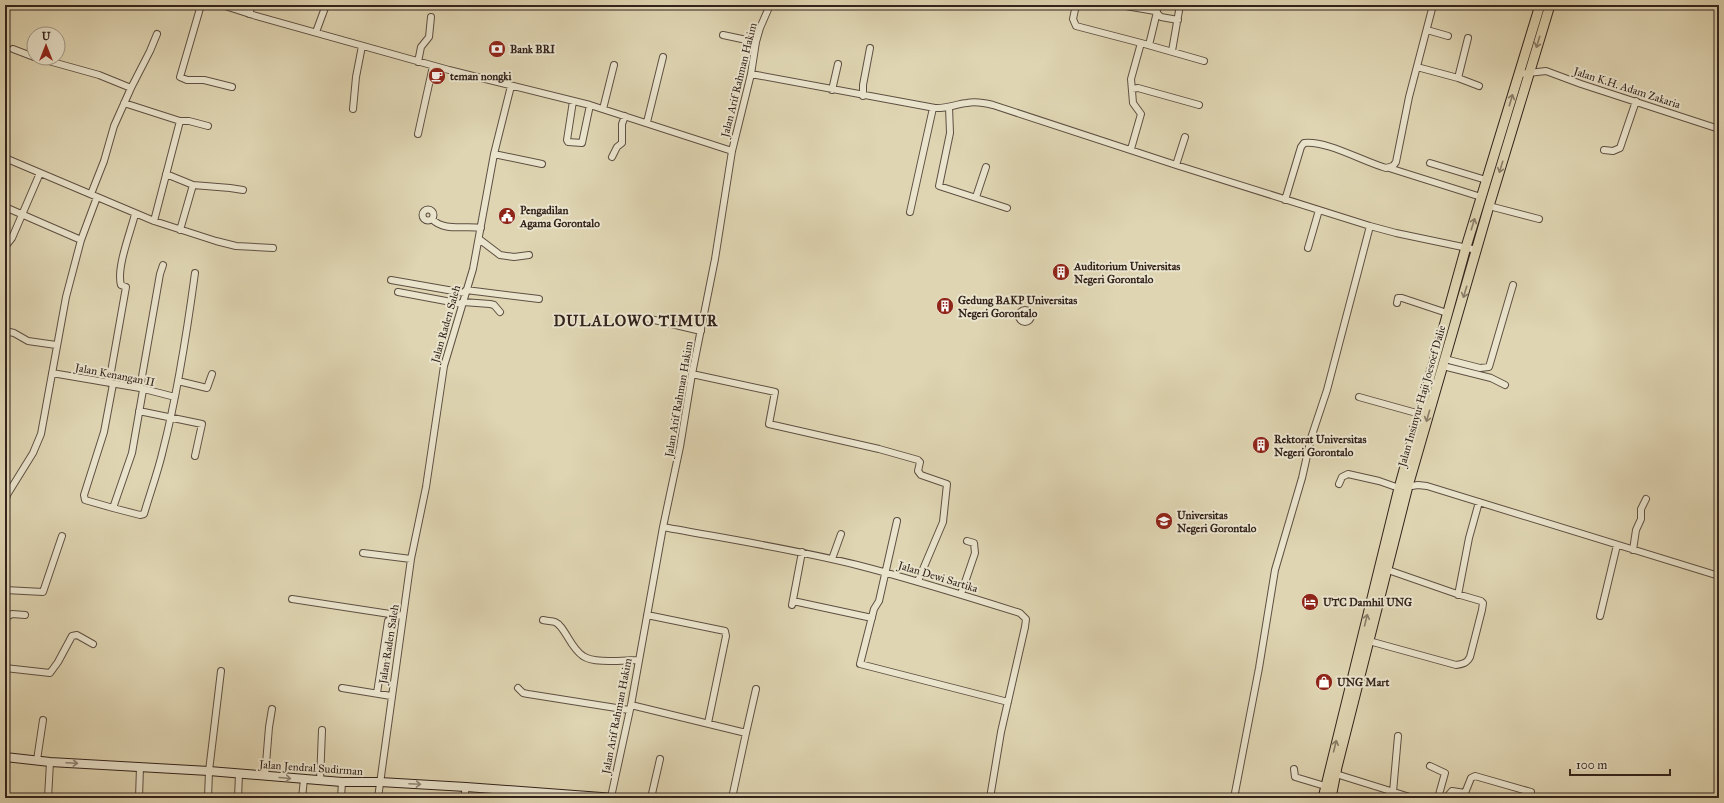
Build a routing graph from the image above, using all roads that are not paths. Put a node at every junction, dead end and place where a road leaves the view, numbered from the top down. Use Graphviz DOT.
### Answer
graph roads {
  1 [pos="201,5"];
  2 [pos="222,5"];
  3 [pos="252,5"];
  4 [pos="326,5"];
  5 [pos="769,5"];
  6 [pos="1076,5"];
  7 [pos="1120,5"];
  8 [pos="1180,5"];
  9 [pos="1433,5"];
  10 [pos="1540,5"];
  11 [pos="1550,5"];
  12 [pos="1157,12"];
  13 [pos="249,14"];
  14 [pos="431,17"];
  15 [pos="1178,20"];
  16 [pos="1427,30"];
  17 [pos="316,32"];
  18 [pos="157,34"];
  19 [pos="723,35"];
  20 [pos="1448,36"];
  21 [pos="1468,38"];
  22 [pos="756,42"];
  23 [pos="1141,43"];
  24 [pos="1149,45"];
  25 [pos="362,46"];
  26 [pos="870,48"];
  27 [pos="13,49"];
  28 [pos="1172,51"];
  29 [pos="26,54"];
  30 [pos="663,57"];
  31 [pos="1204,61"];
  32 [pos="418,62"];
  33 [pos="838,64"];
  34 [pos="614,65"];
  35 [pos="66,66"];
  36 [pos="433,66"];
  37 [pos="1417,67"];
  38 [pos="1529,73"];
  39 [pos="751,74"];
  40 [pos="1519,74"];
  41 [pos="1458,78"];
  42 [pos="511,86"];
  43 [pos="1479,86"];
  44 [pos="232,87"];
  45 [pos="131,88"];
  46 [pos="1132,89"];
  47 [pos="832,90"];
  48 [pos="863,96"];
  49 [pos="573,101"];
  50 [pos="1636,102"];
  51 [pos="124,103"];
  52 [pos="590,105"];
  53 [pos="1199,105"];
  54 [pos="949,107"];
  55 [pos="933,108"];
  56 [pos="353,109"];
  57 [pos="603,109"];
  58 [pos="625,116"];
  59 [pos="180,121"];
  60 [pos="647,122"];
  61 [pos="208,126"];
  62 [pos="1719,129"];
  63 [pos="418,134"];
  64 [pos="1185,137"];
  65 [pos="1131,150"];
  66 [pos="1604,150"];
  67 [pos="732,151"];
  68 [pos="494,154"];
  69 [pos="612,157"];
  70 [pos="5,158"];
  71 [pos="542,164"];
  72 [pos="1430,164"];
  73 [pos="1176,165"];
  74 [pos="986,167"];
  75 [pos="1389,168"];
  76 [pos="40,173"];
  77 [pos="166,174"];
  78 [pos="1486,180"];
  79 [pos="193,185"];
  80 [pos="243,190"];
  81 [pos="94,196"];
  82 [pos="976,197"];
  83 [pos="1481,197"];
  84 [pos="1285,200"];
  85 [pos="1489,206"];
  86 [pos="5,207"];
  87 [pos="1007,208"];
  88 [pos="1319,210"];
  89 [pos="910,212"];
  90 [pos="136,214"];
  91 [pos="23,215"];
  92 [pos="432,219"];
  93 [pos="1539,219"];
  94 [pos="154,221"];
  95 [pos="1370,226"];
  96 [pos="481,228"];
  97 [pos="180,230"];
  98 [pos="479,239"];
  99 [pos="81,240"];
  100 [pos="1466,246"];
  101 [pos="5,247"];
  102 [pos="273,248"];
  103 [pos="1308,248"];
  104 [pos="1477,250"];
  105 [pos="528,256"];
  106 [pos="163,265"];
  107 [pos="195,273"];
  108 [pos="391,280"];
  109 [pos="1513,285"];
  110 [pos="398,292"];
  111 [pos="466,292"];
  112 [pos="539,299"];
  113 [pos="463,303"];
  114 [pos="1397,303"];
  115 [pos="500,312"];
  116 [pos="1447,313"];
  117 [pos="646,318"];
  118 [pos="5,331"];
  119 [pos="701,331"];
  120 [pos="56,345"];
  121 [pos="1444,363"];
  122 [pos="52,373"];
  123 [pos="212,374"];
  124 [pos="692,374"];
  125 [pos="178,381"];
  126 [pos="111,383"];
  127 [pos="1505,386"];
  128 [pos="142,389"];
  129 [pos="175,397"];
  130 [pos="1359,397"];
  131 [pos="139,411"];
  132 [pos="1420,414"];
  133 [pos="170,418"];
  134 [pos="195,456"];
  135 [pos="1339,484"];
  136 [pos="1408,486"];
  137 [pos="1399,488"];
  138 [pos="6,494"];
  139 [pos="1646,499"];
  140 [pos="1479,502"];
  141 [pos="5,503"];
  142 [pos="113,508"];
  143 [pos="897,521"];
  144 [pos="663,527"];
  145 [pos="841,534"];
  146 [pos="62,536"];
  147 [pos="967,541"];
  148 [pos="1617,545"];
  149 [pos="1633,550"];
  150 [pos="802,552"];
  151 [pos="363,553"];
  152 [pos="832,559"];
  153 [pos="411,560"];
  154 [pos="1388,570"];
  155 [pos="885,572"];
  156 [pos="1719,576"];
  157 [pos="918,581"];
  158 [pos="5,590"];
  159 [pos="961,594"];
  160 [pos="1458,595"];
  161 [pos="292,598"];
  162 [pos="25,615"];
  163 [pos="647,615"];
  164 [pos="404,616"];
  165 [pos="1600,616"];
  166 [pos="5,618"];
  167 [pos="872,618"];
  168 [pos="543,620"];
  169 [pos="388,621"];
  170 [pos="1369,641"];
  171 [pos="93,644"];
  172 [pos="639,660"];
  173 [pos="5,668"];
  174 [pos="221,671"];
  175 [pos="342,688"];
  176 [pos="518,688"];
  177 [pos="756,689"];
  178 [pos="377,693"];
  179 [pos="391,696"];
  180 [pos="1008,702"];
  181 [pos="630,708"];
  182 [pos="272,709"];
  183 [pos="43,720"];
  184 [pos="708,723"];
  185 [pos="322,730"];
  186 [pos="746,733"];
  187 [pos="1398,736"];
  188 [pos="5,757"];
  189 [pos="660,759"];
  190 [pos="37,760"];
  191 [pos="50,762"];
  192 [pos="1430,766"];
  193 [pos="140,767"];
  194 [pos="1294,769"];
  195 [pos="1335,769"];
  196 [pos="209,771"];
  197 [pos="239,774"];
  198 [pos="265,776"];
  199 [pos="304,779"];
  200 [pos="320,781"];
  201 [pos="342,782"];
  202 [pos="380,782"];
  203 [pos="1325,786"];
  204 [pos="466,787"];
  205 [pos="1393,792"];
  206 [pos="1531,792"];
  207 [pos="1463,796"];
  208 [pos="1234,797"];
  209 [pos="48,798"];
  210 [pos="139,798"];
  211 [pos="208,798"];
  212 [pos="238,798"];
  213 [pos="302,798"];
  214 [pos="341,798"];
  215 [pos="378,798"];
  216 [pos="464,798"];
  217 [pos="612,798"];
  218 [pos="651,798"];
  219 [pos="732,798"];
  220 [pos="990,798"];
  221 [pos="1246,798"];
  222 [pos="1323,798"];
  223 [pos="1331,798"];
  224 [pos="1413,798"];
  225 [pos="1438,798"];
  226 [pos="1446,798"];
  1 -- 44 [label="street"];
  2 -- 13 [label="street"];
  3 -- 13 [label="street"];
  4 -- 17 [label="street"];
  5 -- 22 [label="street, Jalan Arif Rahman Hakim"];
  6 -- 23 [label="street"];
  7 -- 12 [label="street"];
  8 -- 15 [label="street"];
  9 -- 16 [label="street"];
  10 -- 40 [label="main road, Jalan Insinyur Haji Joesoef Dalie"];
  11 -- 38 [label="main road, Jalan Insinyur Haji Joesoef Dalie, one-way"];
  12 -- 15 [label="street"];
  12 -- 24 [label="street"];
  13 -- 17 [label="street"];
  14 -- 32 [label="street"];
  15 -- 28 [label="street"];
  16 -- 20 [label="street"];
  16 -- 37 [label="street"];
  17 -- 25 [label="street"];
  18 -- 45 [label="street"];
  19 -- 22 [label="street"];
  21 -- 41 [label="street"];
  22 -- 39 [label="street, Jalan Arif Rahman Hakim"];
  23 -- 24 [label="street"];
  23 -- 46 [label="street"];
  24 -- 28 [label="street"];
  25 -- 32 [label="street"];
  25 -- 56 [label="street"];
  26 -- 48 [label="street"];
  27 -- 29 [label="street"];
  28 -- 31 [label="street"];
  30 -- 60 [label="street"];
  32 -- 36 [label="street"];
  33 -- 47 [label="street"];
  34 -- 57 [label="street"];
  35 -- 45 [label="street"];
  36 -- 42 [label="street"];
  36 -- 63 [label="street"];
  37 -- 41 [label="street"];
  37 -- 75 [label="street"];
  38 -- 40 [label="street, Jalan K.H. Adam Zakaria"];
  38 -- 50 [label="street, Jalan K.H. Adam Zakaria"];
  38 -- 85 [label="main road, Jalan Insinyur Haji Joesoef Dalie, one-way"];
  39 -- 47 [label="street"];
  39 -- 67 [label="street, Jalan Arif Rahman Hakim"];
  78 -- 40 [label="main road, Jalan Insinyur Haji Joesoef Dalie, one-way"];
  41 -- 43 [label="street"];
  42 -- 49 [label="street"];
  42 -- 68 [label="street, Jalan Raden Saleh"];
  45 -- 51 [label="street"];
  46 -- 53 [label="street"];
  46 -- 65 [label="street"];
  47 -- 48 [label="street"];
  48 -- 55 [label="street"];
  49 -- 52 [label="street"];
  49 -- 52 [label="street"];
  50 -- 62 [label="street, Jalan K.H. Adam Zakaria"];
  50 -- 66 [label="street"];
  51 -- 59 [label="street"];
  51 -- 81 [label="street"];
  52 -- 57 [label="street"];
  54 -- 55 [label="street"];
  54 -- 65 [label="street"];
  54 -- 82 [label="street"];
  55 -- 89 [label="street"];
  57 -- 58 [label="street"];
  58 -- 60 [label="street"];
  58 -- 69 [label="street"];
  59 -- 61 [label="street"];
  59 -- 77 [label="street"];
  60 -- 67 [label="street"];
  64 -- 73 [label="street"];
  65 -- 73 [label="street"];
  67 -- 119 [label="street, Jalan Arif Rahman Hakim"];
  68 -- 71 [label="street"];
  68 -- 96 [label="street, Jalan Raden Saleh"];
  70 -- 76 [label="street"];
  72 -- 78 [label="street"];
  73 -- 84 [label="street"];
  74 -- 82 [label="street"];
  75 -- 83 [label="street"];
  75 -- 84 [label="street"];
  76 -- 81 [label="street"];
  76 -- 91 [label="street"];
  77 -- 79 [label="street"];
  77 -- 94 [label="street"];
  78 -- 83 [label="main road, Jalan Insinyur Haji Joesoef Dalie"];
  79 -- 80 [label="street"];
  79 -- 97 [label="street"];
  81 -- 90 [label="street"];
  81 -- 99 [label="street"];
  82 -- 87 [label="street"];
  100 -- 83 [label="main road, Jalan Insinyur Haji Joesoef Dalie, one-way"];
  84 -- 88 [label="street"];
  85 -- 93 [label="street"];
  85 -- 104 [label="main road, Jalan Insinyur Haji Joesoef Dalie"];
  86 -- 91 [label="street"];
  88 -- 95 [label="street"];
  88 -- 103 [label="street"];
  90 -- 94 [label="street"];
  90 -- 126 [label="street"];
  91 -- 99 [label="street"];
  91 -- 101 [label="street"];
  92 -- 96 [label="street"];
  94 -- 97 [label="street"];
  95 -- 100 [label="street"];
  95 -- 208 [label="street"];
  96 -- 98 [label="street, Jalan Raden Saleh"];
  97 -- 102 [label="street"];
  98 -- 105 [label="street"];
  98 -- 111 [label="street, Jalan Raden Saleh"];
  99 -- 120 [label="street"];
  100 -- 104 [label="street"];
  100 -- 116 [label="main road, Jalan Insinyur Haji Joesoef Dalie"];
  104 -- 121 [label="main road, Jalan Insinyur Haji Joesoef Dalie, one-way"];
  106 -- 128 [label="street"];
  107 -- 125 [label="street"];
  108 -- 111 [label="street"];
  109 -- 121 [label="street"];
  110 -- 113 [label="street"];
  111 -- 112 [label="street"];
  111 -- 113 [label="street, Jalan Raden Saleh"];
  113 -- 115 [label="street"];
  113 -- 153 [label="street, Jalan Raden Saleh"];
  114 -- 116 [label="street"];
  116 -- 132 [label="main road, Jalan Insinyur Haji Joesoef Dalie"];
  117 -- 119 [label="street"];
  118 -- 120 [label="street"];
  119 -- 124 [label="street, Jalan Arif Rahman Hakim"];
  120 -- 122 [label="street"];
  121 -- 127 [label="street"];
  121 -- 136 [label="main road, Jalan Insinyur Haji Joesoef Dalie, one-way"];
  122 -- 126 [label="street, Jalan Kenangan II"];
  122 -- 138 [label="street"];
  123 -- 125 [label="street"];
  124 -- 144 [label="street, Jalan Arif Rahman Hakim"];
  124 -- 157 [label="street"];
  125 -- 129 [label="street"];
  126 -- 128 [label="street, Jalan Kenangan II"];
  126 -- 142 [label="street"];
  128 -- 129 [label="street, Jalan Kenangan II"];
  128 -- 131 [label="street"];
  129 -- 133 [label="street"];
  130 -- 132 [label="street"];
  131 -- 133 [label="street"];
  131 -- 142 [label="street"];
  132 -- 137 [label="main road, Jalan Insinyur Haji Joesoef Dalie"];
  133 -- 134 [label="street"];
  133 -- 142 [label="street"];
  135 -- 137 [label="street"];
  136 -- 137 [label="street"];
  136 -- 140 [label="street"];
  136 -- 154 [label="main road, Jalan Insinyur Haji Joesoef Dalie"];
  195 -- 137 [label="main road, Jalan Insinyur Haji Joesoef Dalie, one-way"];
  138 -- 141 [label="street"];
  139 -- 149 [label="street"];
  140 -- 148 [label="street"];
  140 -- 160 [label="street"];
  143 -- 155 [label="street"];
  144 -- 150 [label="street, Jalan Dewi Sartika"];
  144 -- 163 [label="street, Jalan Arif Rahman Hakim"];
  145 -- 152 [label="street"];
  146 -- 158 [label="street"];
  147 -- 159 [label="street"];
  148 -- 149 [label="street"];
  148 -- 165 [label="street"];
  149 -- 156 [label="street"];
  150 -- 152 [label="street, Jalan Dewi Sartika"];
  150 -- 167 [label="street"];
  151 -- 153 [label="street"];
  152 -- 155 [label="street, Jalan Dewi Sartika"];
  153 -- 164 [label="street, Jalan Raden Saleh"];
  154 -- 160 [label="street"];
  154 -- 170 [label="main road, Jalan Insinyur Haji Joesoef Dalie"];
  155 -- 157 [label="street, Jalan Dewi Sartika"];
  155 -- 167 [label="street"];
  157 -- 159 [label="street, Jalan Dewi Sartika"];
  159 -- 180 [label="street, Jalan Dewi Sartika"];
  160 -- 170 [label="street"];
  161 -- 164 [label="street"];
  162 -- 166 [label="street"];
  163 -- 172 [label="street, Jalan Arif Rahman Hakim"];
  163 -- 184 [label="street"];
  164 -- 179 [label="street, Jalan Raden Saleh"];
  167 -- 180 [label="street"];
  168 -- 172 [label="street"];
  169 -- 178 [label="street"];
  170 -- 195 [label="main road, Jalan Insinyur Haji Joesoef Dalie"];
  171 -- 173 [label="street"];
  172 -- 181 [label="street, Jalan Arif Rahman Hakim"];
  174 -- 196 [label="street"];
  175 -- 178 [label="street"];
  176 -- 181 [label="street"];
  177 -- 186 [label="street"];
  178 -- 179 [label="street"];
  179 -- 202 [label="street, Jalan Raden Saleh"];
  180 -- 220 [label="street, Jalan Dewi Sartika"];
  181 -- 184 [label="street"];
  181 -- 217 [label="street, Jalan Arif Rahman Hakim"];
  182 -- 198 [label="street"];
  183 -- 190 [label="street"];
  184 -- 186 [label="street"];
  185 -- 200 [label="street"];
  186 -- 219 [label="street"];
  187 -- 205 [label="street"];
  188 -- 190 [label="street, Jalan Jendral Sudirman"];
  189 -- 218 [label="street"];
  190 -- 191 [label="street, Jalan Jendral Sudirman"];
  191 -- 193 [label="street, Jalan Jendral Sudirman, one-way"];
  191 -- 209 [label="street"];
  192 -- 225 [label="street"];
  193 -- 196 [label="street, Jalan Jendral Sudirman"];
  193 -- 210 [label="street"];
  194 -- 203 [label="street"];
  195 -- 203 [label="main road, Jalan Insinyur Haji Joesoef Dalie"];
  195 -- 205 [label="street"];
  195 -- 223 [label="main road, Jalan Insinyur Haji Joesoef Dalie"];
  196 -- 197 [label="street, Jalan Jendral Sudirman"];
  196 -- 211 [label="street"];
  197 -- 198 [label="street, Jalan Jendral Sudirman"];
  197 -- 212 [label="street"];
  198 -- 199 [label="street, Jalan Jendral Sudirman, one-way"];
  199 -- 200 [label="street, Jalan Jendral Sudirman"];
  199 -- 213 [label="street"];
  200 -- 201 [label="street, Jalan Jendral Sudirman"];
  201 -- 202 [label="street, Jalan Jendral Sudirman"];
  201 -- 214 [label="street"];
  202 -- 204 [label="street, Jalan Jendral Sudirman, one-way"];
  202 -- 215 [label="street, Jalan Raden Saleh"];
  203 -- 222 [label="main road, Jalan Insinyur Haji Joesoef Dalie"];
  204 -- 216 [label="street"];
  204 -- 217 [label="street, Jalan Jendral Sudirman"];
  205 -- 224 [label="street"];
  206 -- 207 [label="street"];
  207 -- 226 [label="street"];
  208 -- 221 [label="street"];
}
